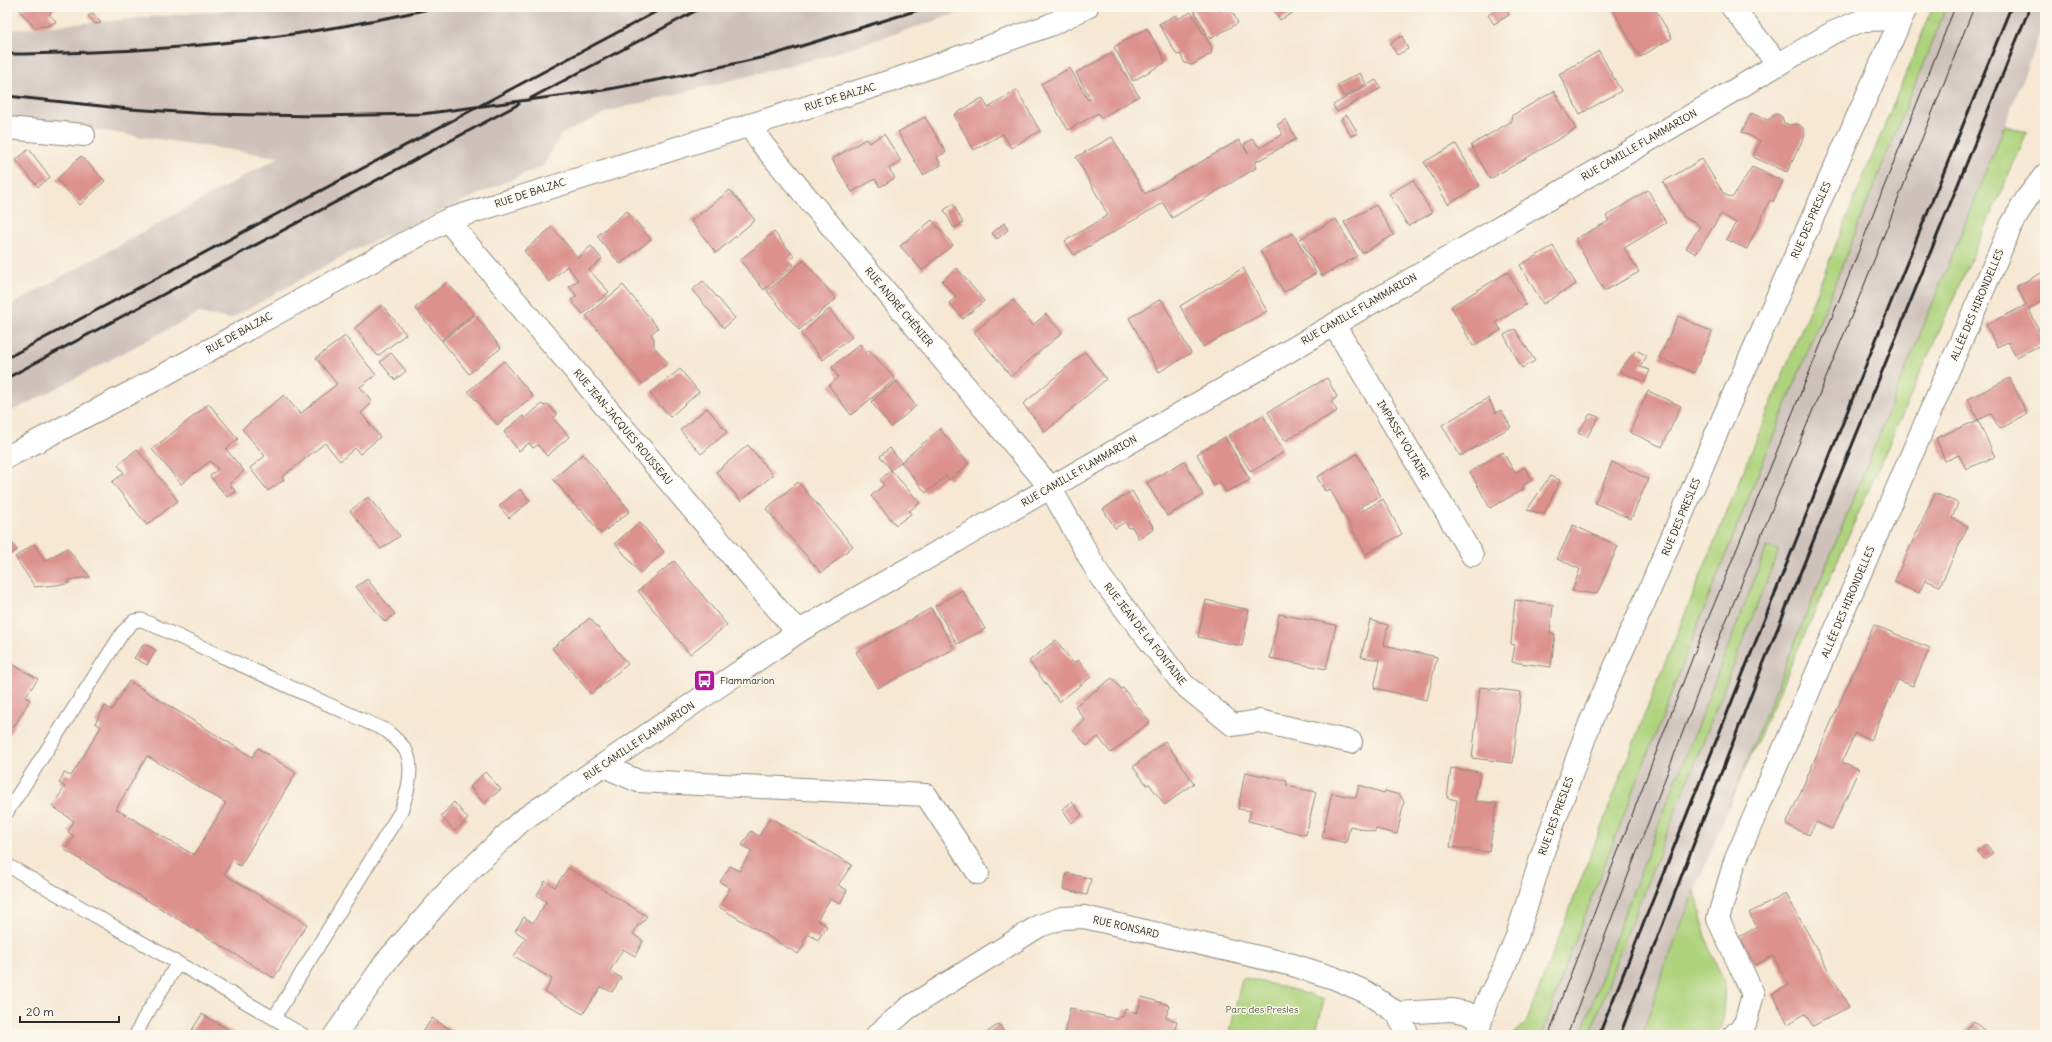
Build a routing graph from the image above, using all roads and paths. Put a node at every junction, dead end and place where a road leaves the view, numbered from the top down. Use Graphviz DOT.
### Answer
graph roads {
  1 [pos="1087,7"];
  2 [pos="1732,7"];
  3 [pos="1904,13"];
  4 [pos="1778,64"];
  5 [pos="750,125"];
  6 [pos="7,128"];
  7 [pos="84,135"];
  8 [pos="2045,175"];
  9 [pos="447,220"];
  10 [pos="1334,324"];
  11 [pos="7,457"];
  12 [pos="1050,487"];
  13 [pos="1472,555"];
  14 [pos="801,630"];
  15 [pos="1351,742"];
  16 [pos="603,766"];
  17 [pos="7,812"];
  18 [pos="7,865"];
  19 [pos="978,873"];
  20 [pos="178,963"];
  21 [pos="1396,1012"];
  22 [pos="274,1018"];
  23 [pos="1479,1028"];
  24 [pos="136,1035"];
  25 [pos="303,1035"];
  26 [pos="335,1035"];
  27 [pos="877,1035"];
  28 [pos="1408,1035"];
  29 [pos="1734,1035"];
  1 -- 5 [label="street, RUE DE BALZAC"];
  2 -- 4 [label="street"];
  3 -- 4 [label="street, RUE CAMILLE FLAMMARION"];
  3 -- 23 [label="street, RUE DES PRESLES"];
  4 -- 10 [label="street, RUE CAMILLE FLAMMARION"];
  5 -- 9 [label="street, RUE DE BALZAC"];
  5 -- 12 [label="street, RUE ANDRÉ CHÉNIER"];
  6 -- 7 [label="street"];
  8 -- 29 [label="street, ALLÉE DES HIRONDELLES"];
  9 -- 11 [label="street, RUE DE BALZAC"];
  9 -- 14 [label="street, RUE JEAN-JACQUES ROUSSEAU"];
  10 -- 12 [label="street, RUE CAMILLE FLAMMARION"];
  10 -- 13 [label="street, IMPASSE VOLTAIRE"];
  12 -- 14 [label="street, RUE CAMILLE FLAMMARION"];
  12 -- 15 [label="street, RUE JEAN DE LA FONTAINE"];
  14 -- 16 [label="street, RUE CAMILLE FLAMMARION"];
  16 -- 19 [label="street"];
  16 -- 26 [label="street, RUE CAMILLE FLAMMARION"];
  17 -- 22 [label="lane"];
  18 -- 20 [label="lane"];
  20 -- 22 [label="lane"];
  20 -- 24 [label="lane"];
  21 -- 23 [label="street"];
  21 -- 27 [label="street, RUE RONSARD"];
  21 -- 28 [label="street, RUE RONSARD"];
  22 -- 25 [label="lane"];
}
